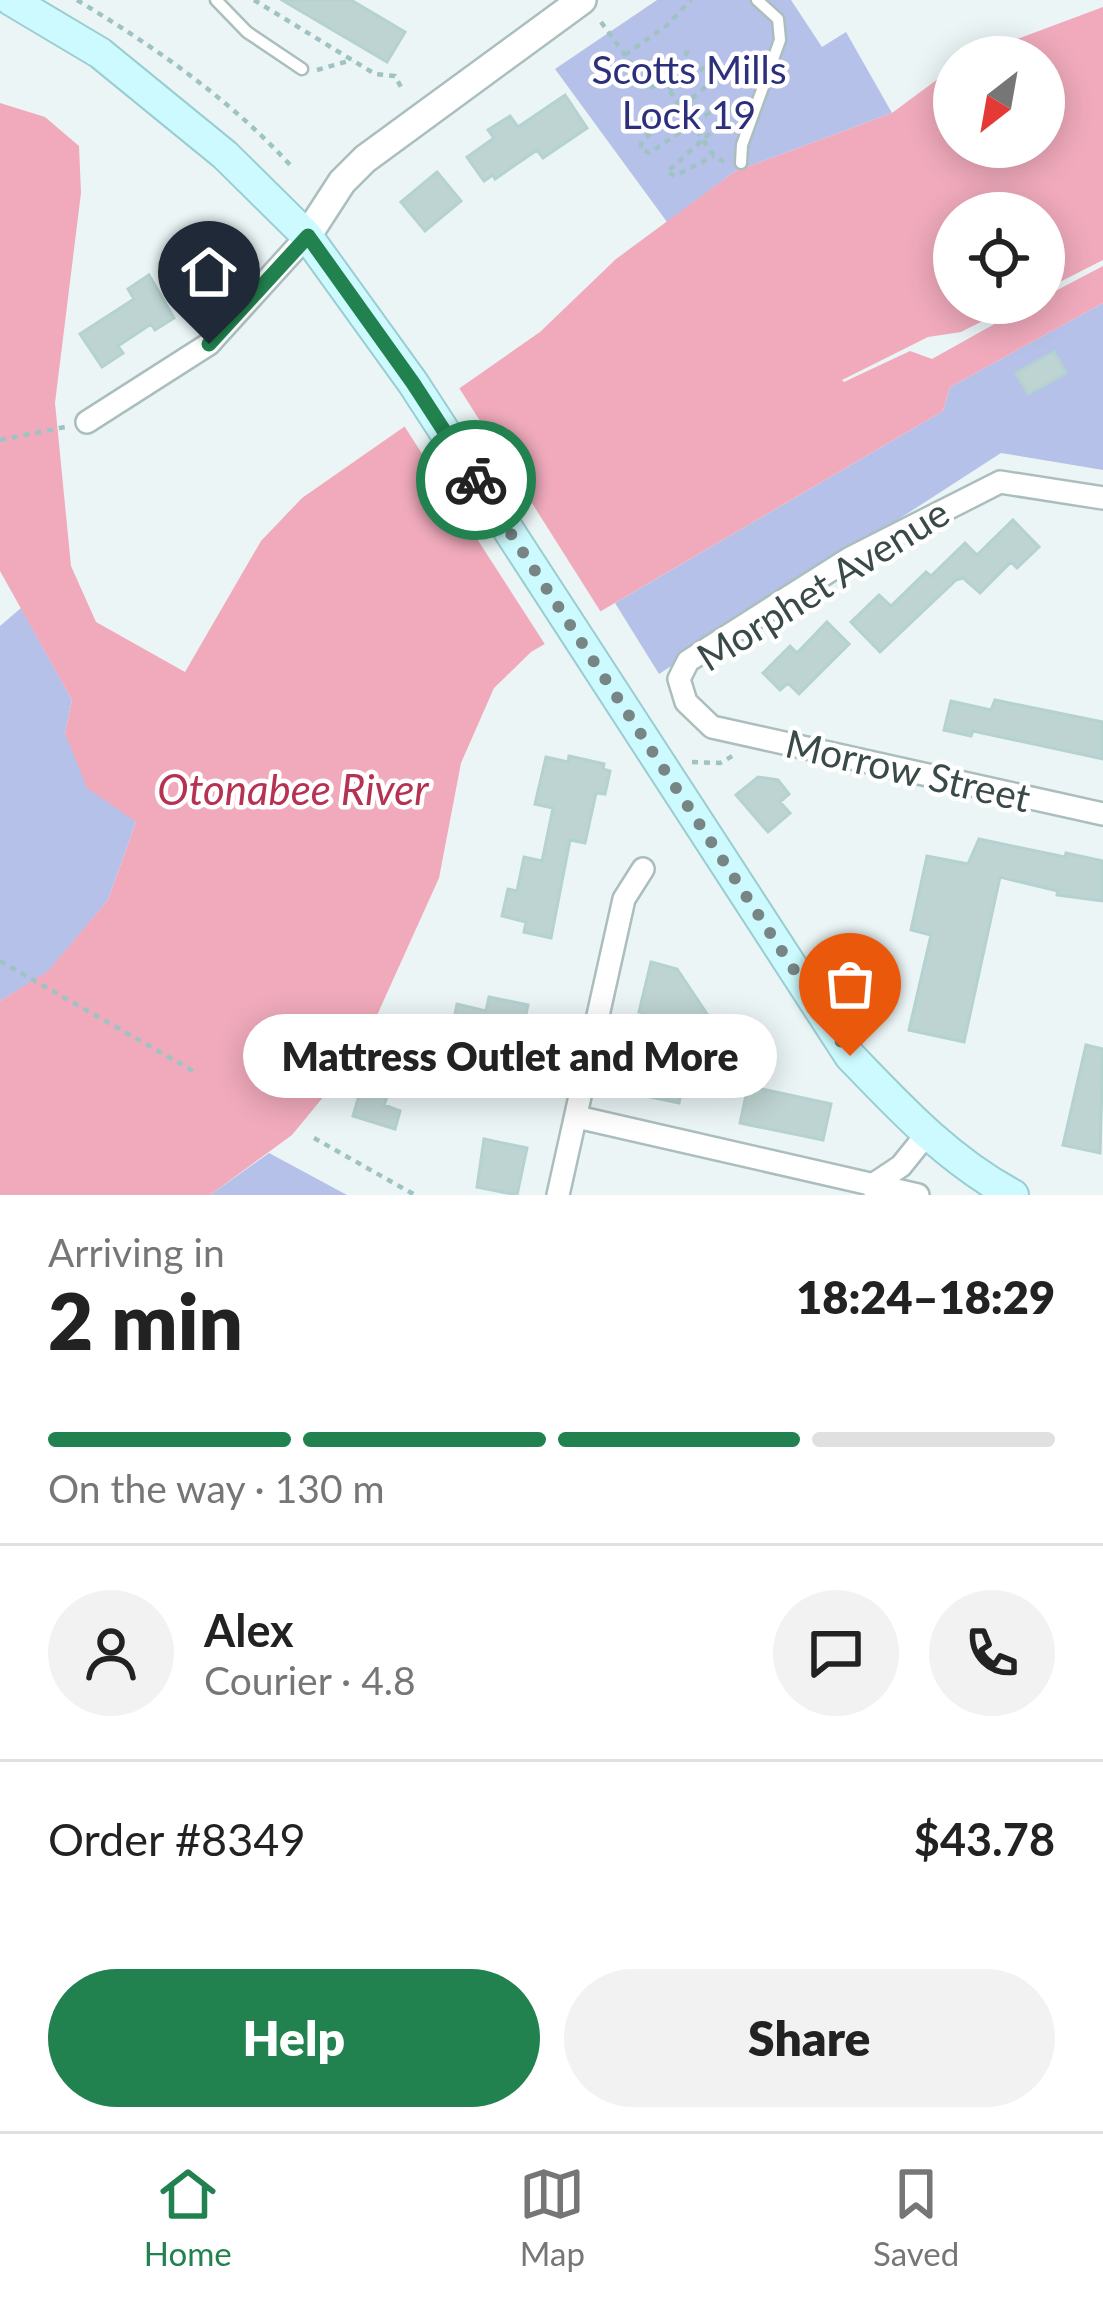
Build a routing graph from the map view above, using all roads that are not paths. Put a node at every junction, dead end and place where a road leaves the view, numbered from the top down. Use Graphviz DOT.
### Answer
graph roads {
  1 [pos="11,0"];
  2 [pos="216,0"];
  3 [pos="582,0"];
  4 [pos="757,0"];
  5 [pos="302,69"];
  6 [pos="741,163"];
  7 [pos="308,236"];
  8 [pos="78,424"];
  9 [pos="1103,498"];
  10 [pos="712,727"];
  11 [pos="1103,814"];
  12 [pos="643,868"];
  13 [pos="577,1117"];
  14 [pos="926,1135"];
  15 [pos="872,1186"];
  16 [pos="558,1195"];
  17 [pos="918,1195"];
  18 [pos="1013,1195"];
  1 -- 7 [label="main road"];
  2 -- 5 [label="lane"];
  3 -- 7 [label="street"];
  4 -- 6 [label="lane"];
  7 -- 8 [label="street"];
  7 -- 14 [label="main road"];
  9 -- 10 [label="street, Morphet Avenue"];
  10 -- 11 [label="street, Morrow Street"];
  12 -- 13 [label="street"];
  13 -- 15 [label="street"];
  13 -- 16 [label="street"];
  14 -- 15 [label="street"];
  14 -- 18 [label="main road"];
  15 -- 17 [label="street"];
}
